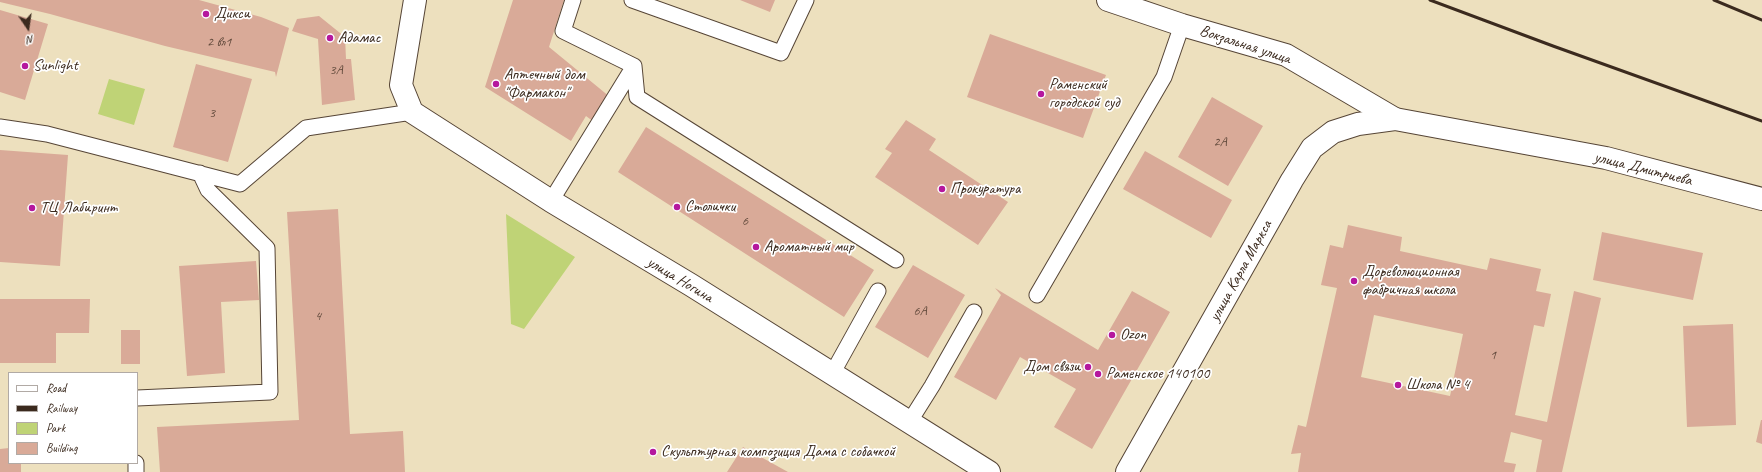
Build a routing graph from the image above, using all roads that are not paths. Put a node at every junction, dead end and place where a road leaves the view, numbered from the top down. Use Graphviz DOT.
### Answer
graph roads {
  1 [pos="415,0"];
  2 [pos="573,0"];
  3 [pos="632,0"];
  4 [pos="806,0"];
  5 [pos="1108,0"];
  6 [pos="1182,25"];
  7 [pos="634,66"];
  8 [pos="412,112"];
  9 [pos="1395,118"];
  10 [pos="0,127"];
  11 [pos="200,173"];
  12 [pos="1762,199"];
  13 [pos="552,201"];
  14 [pos="896,260"];
  15 [pos="878,291"];
  16 [pos="1037,295"];
  17 [pos="974,312"];
  18 [pos="832,374"];
  19 [pos="138,398"];
  20 [pos="910,421"];
  21 [pos="990,472"];
  22 [pos="1127,472"];
  1 -- 8 [label="street"];
  2 -- 7 [label="lane"];
  3 -- 4 [label="lane"];
  5 -- 6 [label="street, Вокзальная улица"];
  6 -- 9 [label="street, Вокзальная улица"];
  6 -- 16 [label="lane"];
  7 -- 13 [label="lane"];
  7 -- 14 [label="lane"];
  8 -- 11 [label="lane"];
  8 -- 13 [label="street, улица Ногина"];
  9 -- 12 [label="street, улица Дмитриева"];
  9 -- 22 [label="street, улица Карла Маркса"];
  10 -- 11 [label="lane"];
  11 -- 19 [label="lane"];
  13 -- 18 [label="street, улица Ногина"];
  15 -- 18 [label="lane"];
  17 -- 20 [label="lane"];
  18 -- 20 [label="street, улица Ногина"];
  20 -- 21 [label="street, улица Ногина"];
}
